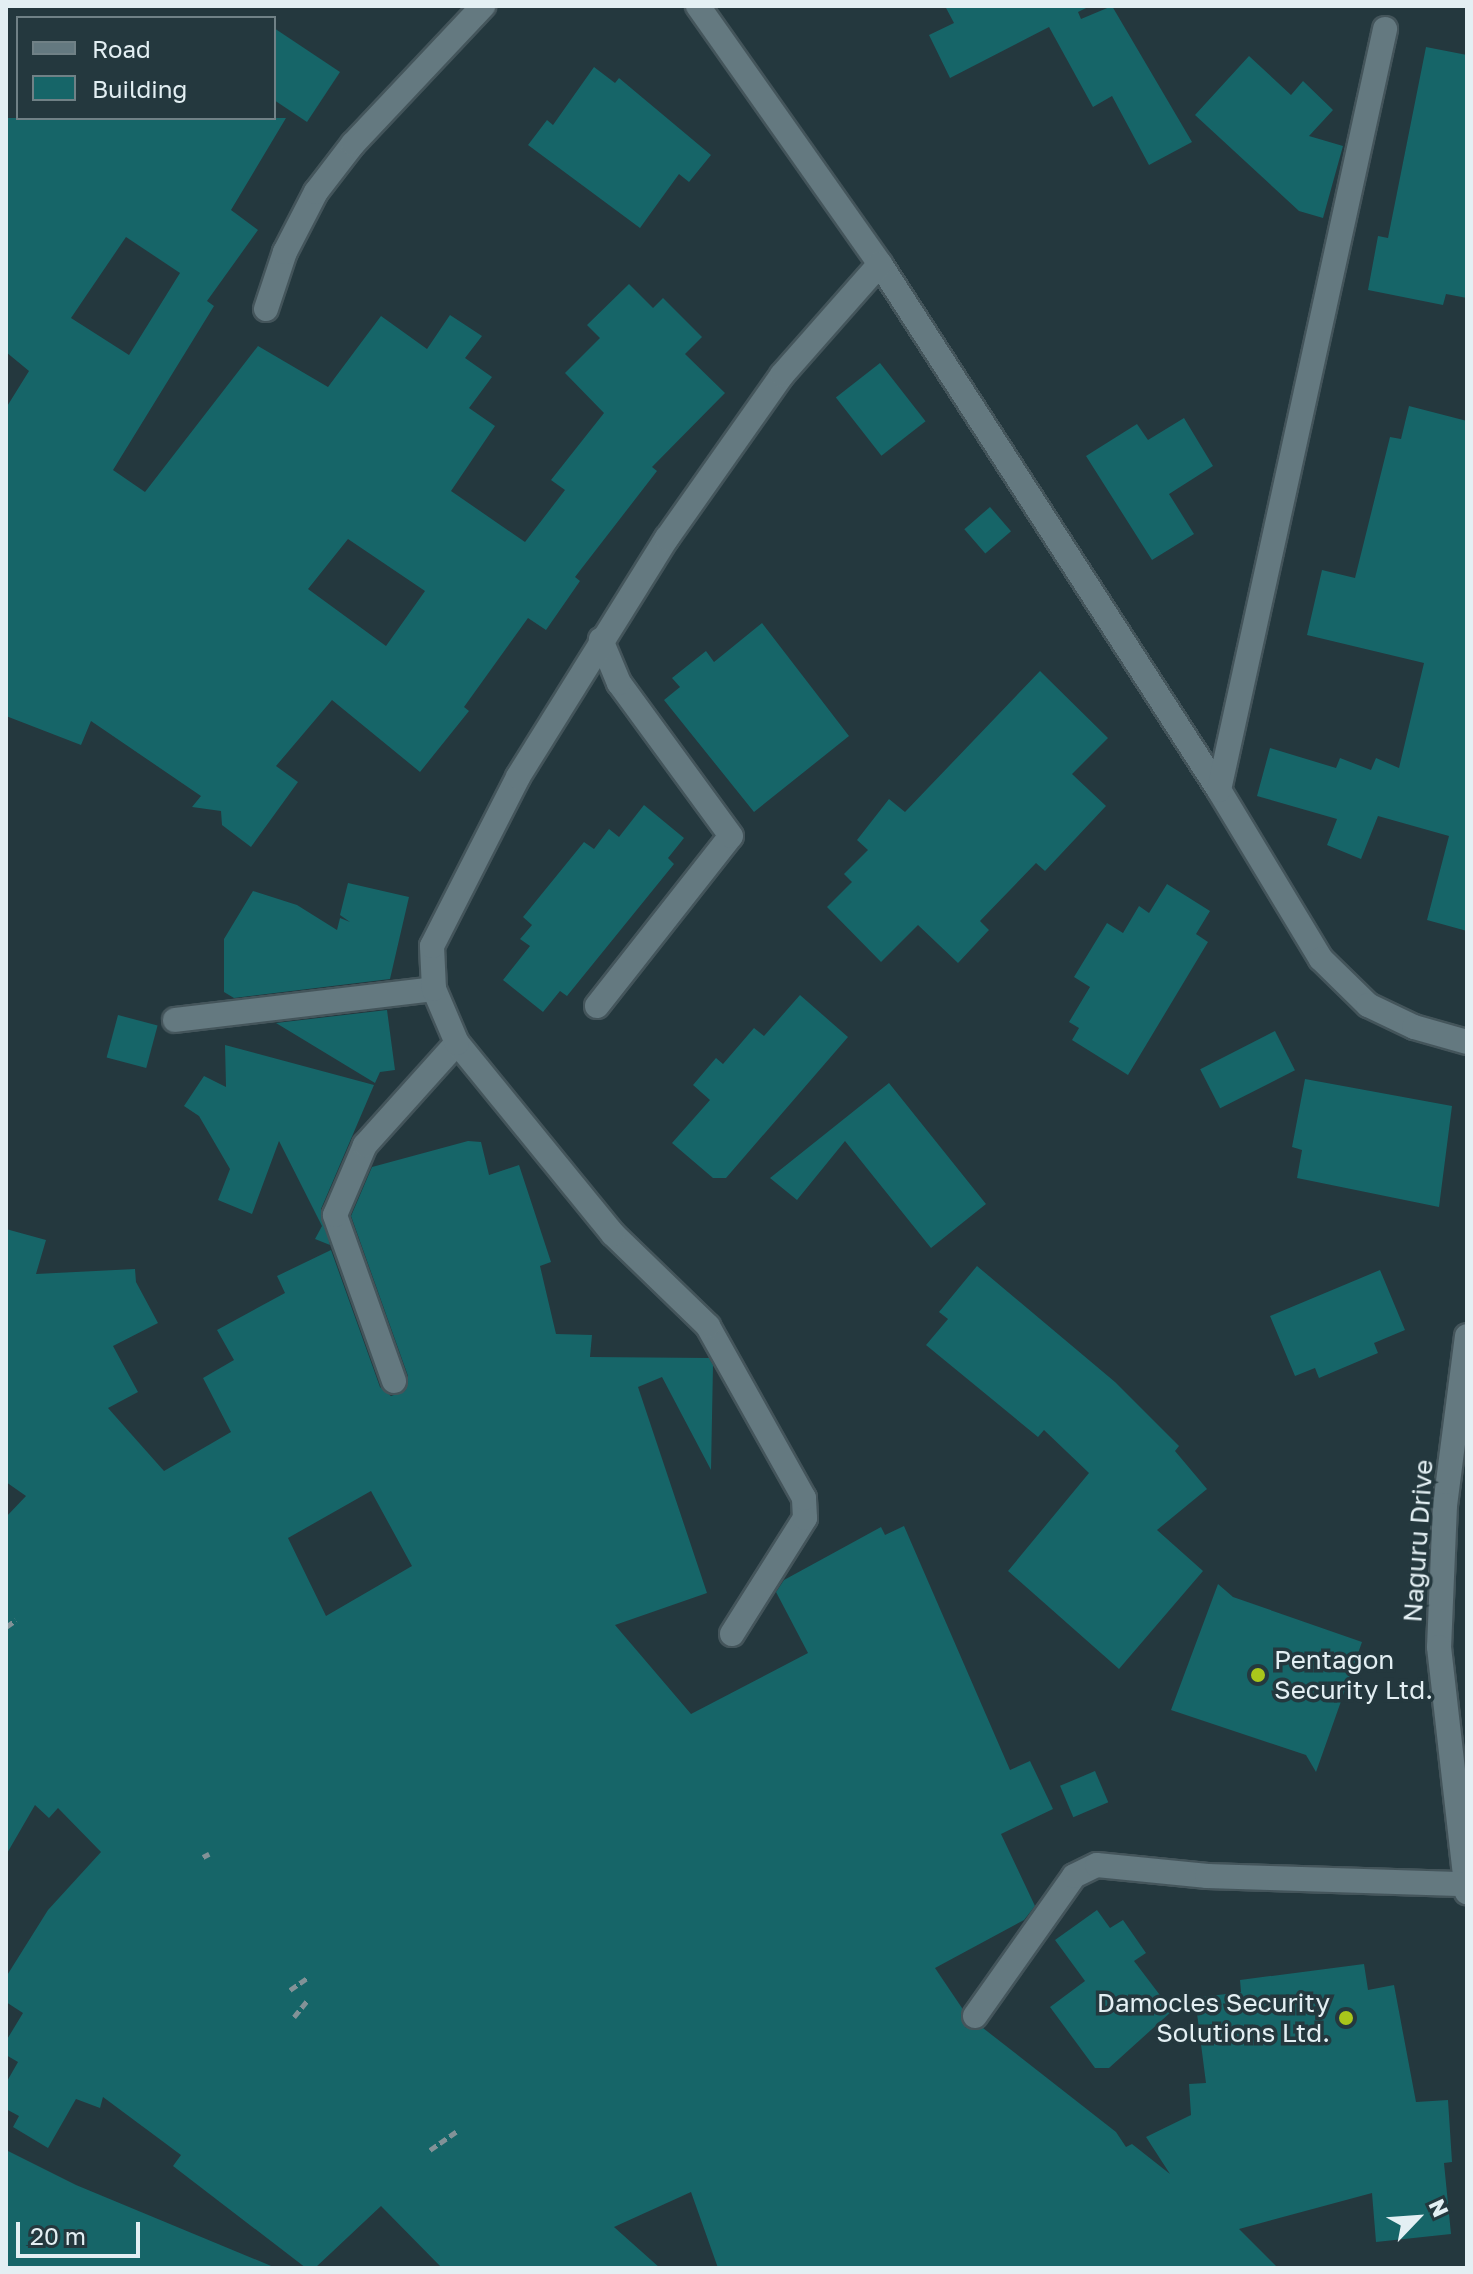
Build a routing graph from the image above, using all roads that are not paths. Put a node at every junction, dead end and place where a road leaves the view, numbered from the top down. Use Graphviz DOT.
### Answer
graph roads {
  1 [pos="483,6"];
  2 [pos="698,6"];
  3 [pos="1385,29"];
  4 [pos="880,264"];
  5 [pos="266,309"];
  6 [pos="601,640"];
  7 [pos="1219,790"];
  8 [pos="434,989"];
  9 [pos="597,1006"];
  10 [pos="175,1020"];
  11 [pos="1467,1042"];
  12 [pos="457,1043"];
  13 [pos="1467,1336"];
  14 [pos="394,1381"];
  15 [pos="732,1634"];
  16 [pos="1458,1762"];
  17 [pos="1466,1888"];
  18 [pos="975,2016"];
  1 -- 5 [label="street"];
  2 -- 4 [label="street"];
  3 -- 7 [label="street"];
  4 -- 6 [label="street"];
  4 -- 7 [label="street"];
  6 -- 8 [label="street"];
  6 -- 9 [label="street"];
  7 -- 11 [label="street"];
  8 -- 10 [label="street"];
  8 -- 12 [label="street"];
  12 -- 14 [label="street"];
  12 -- 15 [label="street"];
  13 -- 16 [label="street, Naguru Drive"];
  16 -- 17 [label="street, Naguru Drive"];
  17 -- 18 [label="street"];
}
